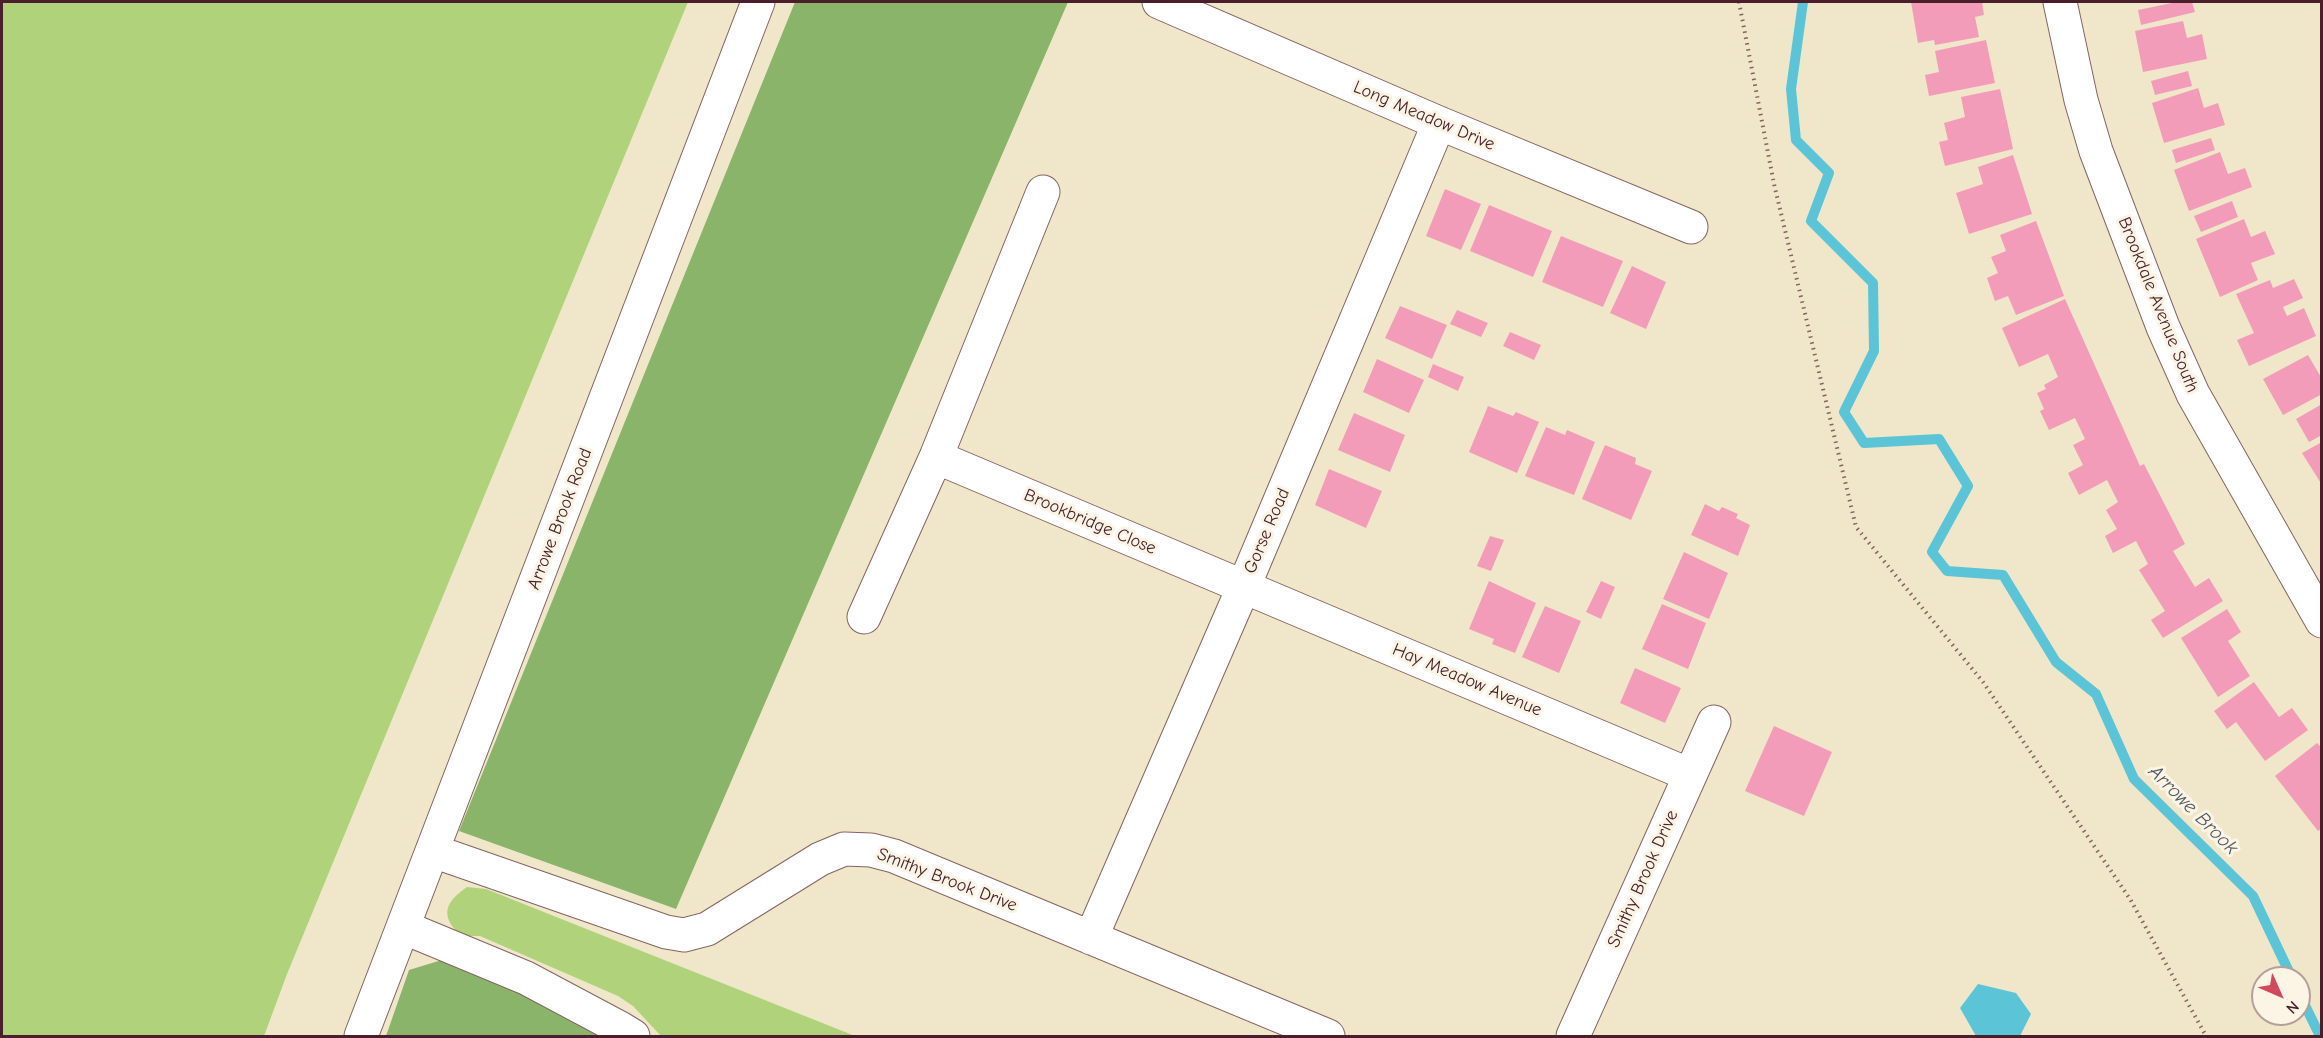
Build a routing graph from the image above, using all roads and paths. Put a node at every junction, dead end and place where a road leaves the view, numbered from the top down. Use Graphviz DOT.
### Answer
graph roads {
  1 [pos="758,2"];
  2 [pos="1159,2"];
  3 [pos="1739,2"];
  4 [pos="2060,2"];
  5 [pos="1439,123"];
  6 [pos="1043,192"];
  7 [pos="1691,226"];
  8 [pos="936,457"];
  9 [pos="1244,586"];
  10 [pos="864,617"];
  11 [pos="2322,621"];
  12 [pos="1714,722"];
  13 [pos="1690,775"];
  14 [pos="433,851"];
  15 [pos="403,927"];
  16 [pos="1092,938"];
  17 [pos="362,1036"];
  18 [pos="633,1036"];
  19 [pos="1328,1036"];
  20 [pos="1573,1036"];
  21 [pos="2206,1036"];
  1 -- 14 [label="street, Arrowe Brook Road"];
  2 -- 5 [label="street, Long Meadow Drive"];
  3 -- 21 [label="path"];
  4 -- 11 [label="street, Brookdale Avenue South"];
  5 -- 7 [label="street, Long Meadow Drive"];
  5 -- 9 [label="street, Gorse Road"];
  6 -- 8 [label="street"];
  8 -- 9 [label="street, Brookbridge Close"];
  8 -- 10 [label="street"];
  9 -- 13 [label="street, Hay Meadow Avenue"];
  9 -- 16 [label="street, Gorse Road"];
  12 -- 13 [label="street, Smithy Brook Drive"];
  13 -- 20 [label="street, Smithy Brook Drive"];
  14 -- 15 [label="street, Arrowe Brook Road"];
  14 -- 16 [label="street, Smithy Brook Drive"];
  15 -- 17 [label="street, Arrowe Brook Road"];
  15 -- 18 [label="street"];
  16 -- 19 [label="street, Smithy Brook Drive"];
}
